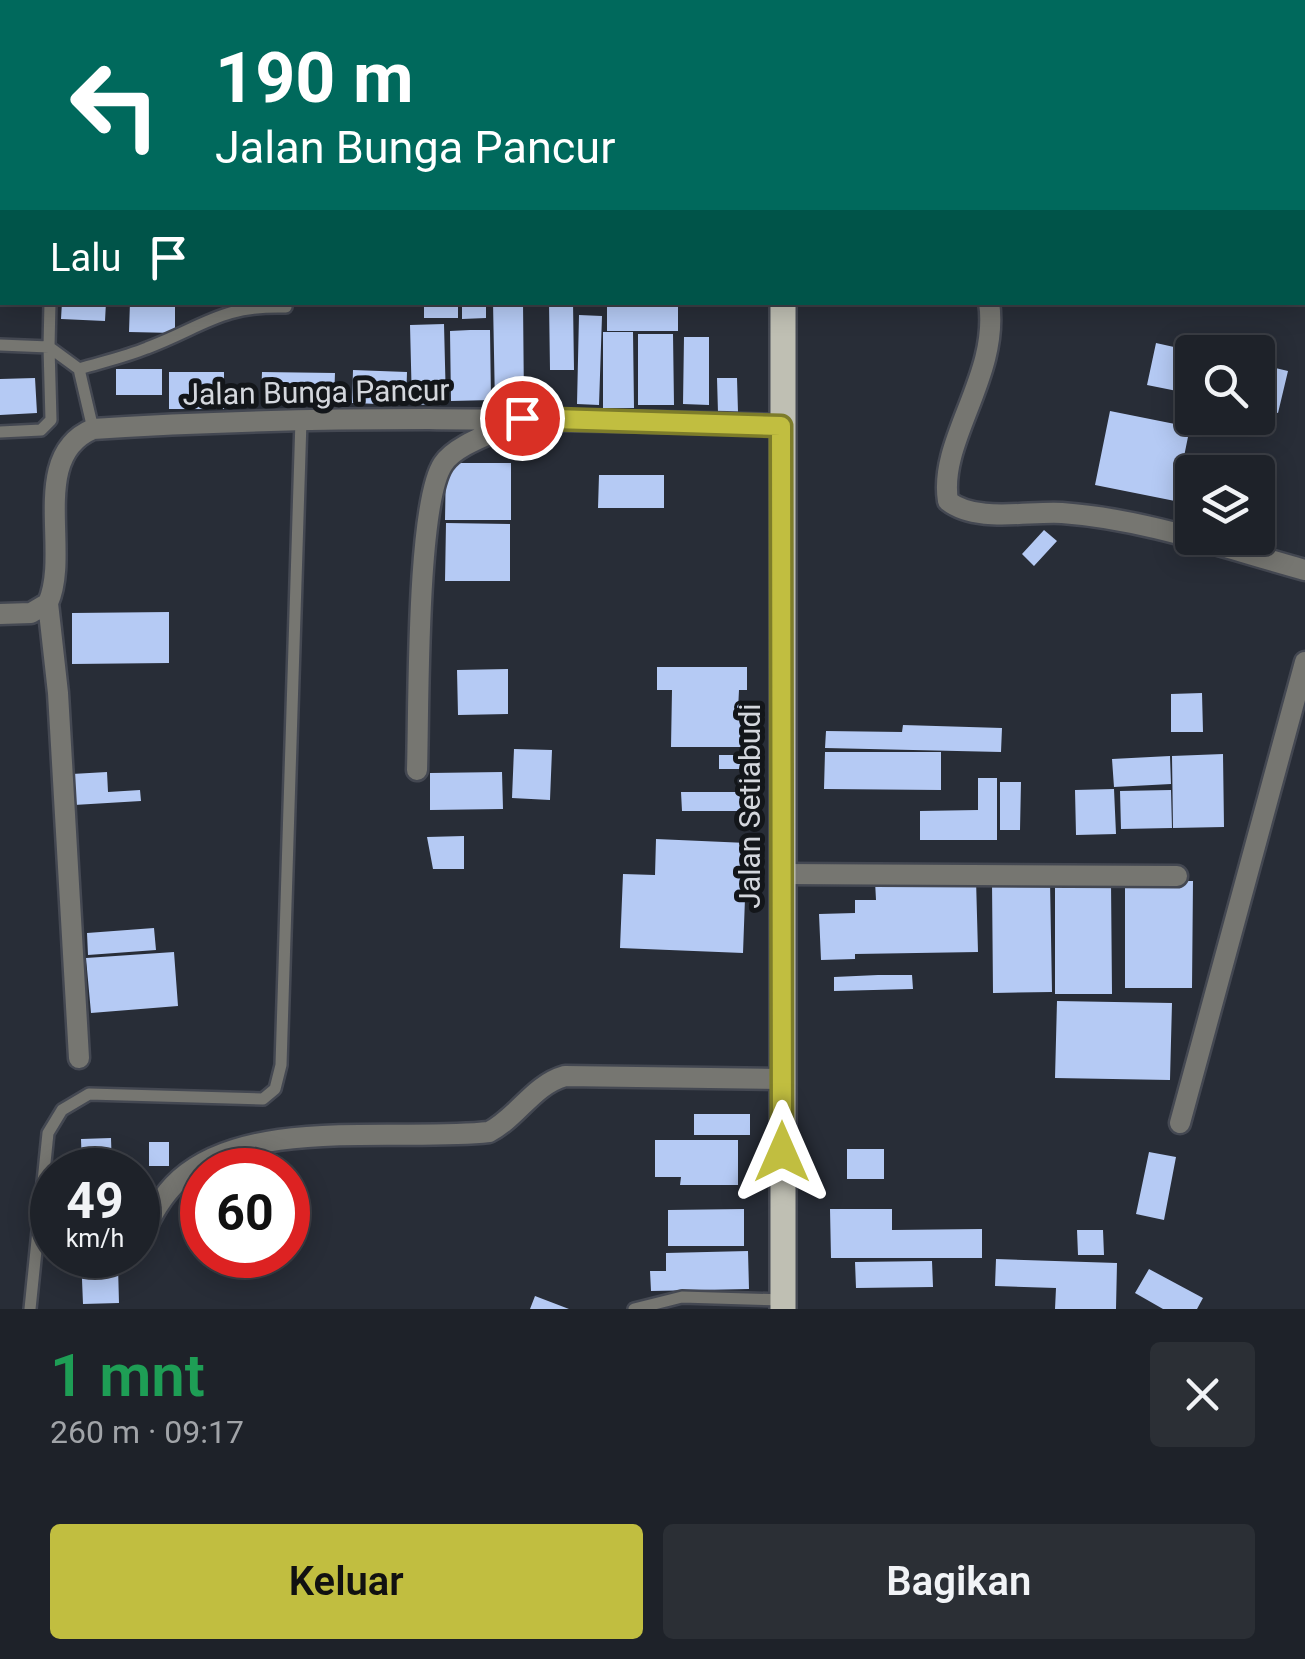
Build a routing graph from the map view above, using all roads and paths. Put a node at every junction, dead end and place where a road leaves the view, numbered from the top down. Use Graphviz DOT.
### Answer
graph roads {
  1 [pos="50,305"];
  2 [pos="243,305"];
  3 [pos="259,305"];
  4 [pos="782,305"];
  5 [pos="989,305"];
  6 [pos="286,307"];
  7 [pos="0,345"];
  8 [pos="49,346"];
  9 [pos="80,368"];
  10 [pos="522,418"];
  11 [pos="301,420"];
  12 [pos="781,426"];
  13 [pos="93,430"];
  14 [pos="0,432"];
  15 [pos="1305,570"];
  16 [pos="48,602"];
  17 [pos="0,614"];
  18 [pos="1305,662"];
  19 [pos="417,770"];
  20 [pos="782,874"];
  21 [pos="1177,876"];
  22 [pos="79,1058"];
  23 [pos="782,1079"];
  24 [pos="1180,1123"];
  25 [pos="160,1200"];
  26 [pos="783,1304"];
  27 [pos="30,1309"];
  28 [pos="634,1309"];
  1 -- 8 [label="lane"];
  2 -- 9 [label="lane"];
  3 -- 6 [label="lane"];
  4 -- 12 [label="main road, Jalan Setiabudi"];
  5 -- 15 [label="street"];
  7 -- 8 [label="lane"];
  8 -- 9 [label="lane"];
  8 -- 14 [label="lane"];
  9 -- 13 [label="lane"];
  10 -- 11 [label="street, Jalan Bunga Pancur"];
  10 -- 12 [label="street, Jalan Bunga Pancur"];
  10 -- 19 [label="street"];
  11 -- 13 [label="street, Jalan Bunga Pancur"];
  11 -- 27 [label="lane"];
  12 -- 20 [label="main road, Jalan Setiabudi"];
  13 -- 16 [label="street"];
  16 -- 17 [label="street"];
  16 -- 22 [label="street"];
  18 -- 24 [label="street"];
  20 -- 21 [label="street"];
  20 -- 23 [label="main road, Jalan Setiabudi"];
  23 -- 25 [label="street"];
  23 -- 26 [label="main road, Jalan Setiabudi"];
  26 -- 28 [label="lane"];
}
